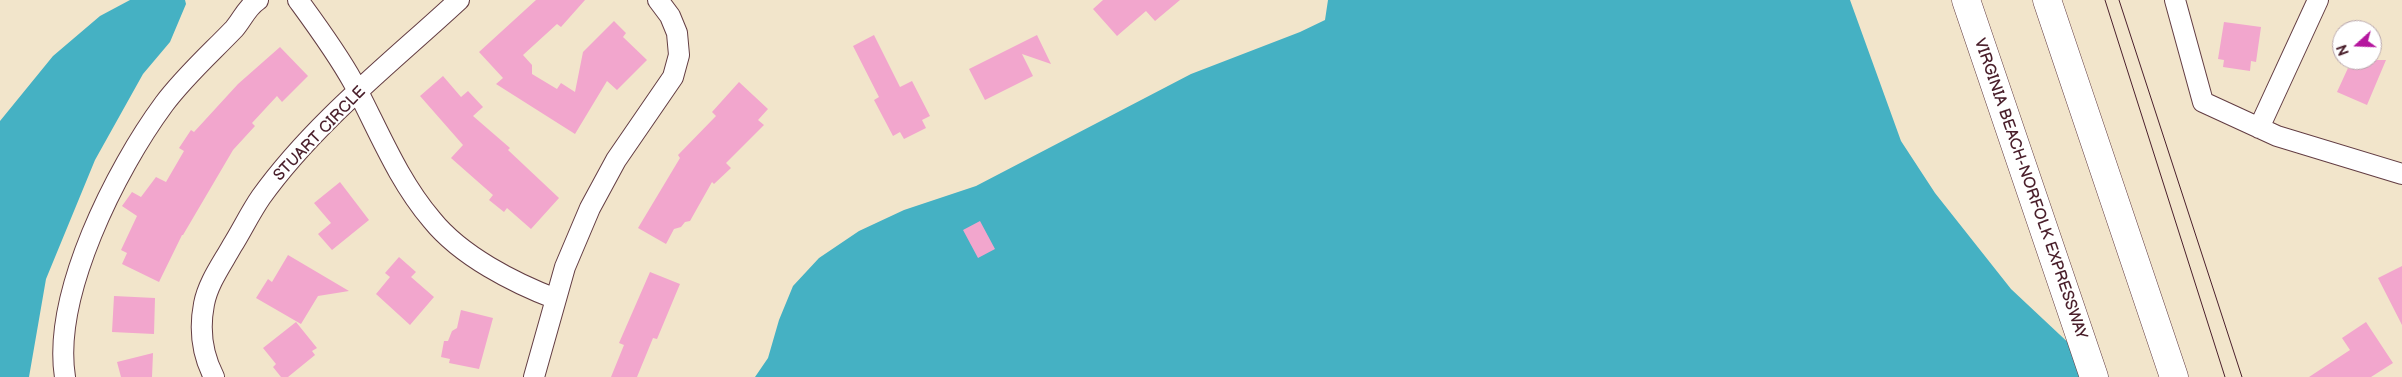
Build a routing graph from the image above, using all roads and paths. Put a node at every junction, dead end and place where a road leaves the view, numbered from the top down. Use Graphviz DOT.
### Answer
graph roads {
  1 [pos="258,0"];
  2 [pos="298,0"];
  3 [pos="459,0"];
  4 [pos="658,0"];
  5 [pos="1966,0"];
  6 [pos="2047,0"];
  7 [pos="2175,0"];
  8 [pos="2318,0"];
  9 [pos="358,93"];
  10 [pos="2259,128"];
  11 [pos="2402,174"];
  12 [pos="556,299"];
  13 [pos="2173,376"];
  14 [pos="66,377"];
  15 [pos="214,377"];
  16 [pos="534,377"];
  17 [pos="2094,377"];
  1 -- 14 [label="street"];
  2 -- 9 [label="street"];
  3 -- 9 [label="street, STUART CIRCLE"];
  4 -- 12 [label="street"];
  5 -- 17 [label="highway, VIRGINIA BEACH-NORFOLK EXPRESSWAY"];
  6 -- 13 [label="highway"];
  7 -- 10 [label="street"];
  8 -- 10 [label="street"];
  9 -- 12 [label="street"];
  9 -- 15 [label="street, STUART CIRCLE"];
  10 -- 11 [label="street"];
  12 -- 16 [label="street"];
}
